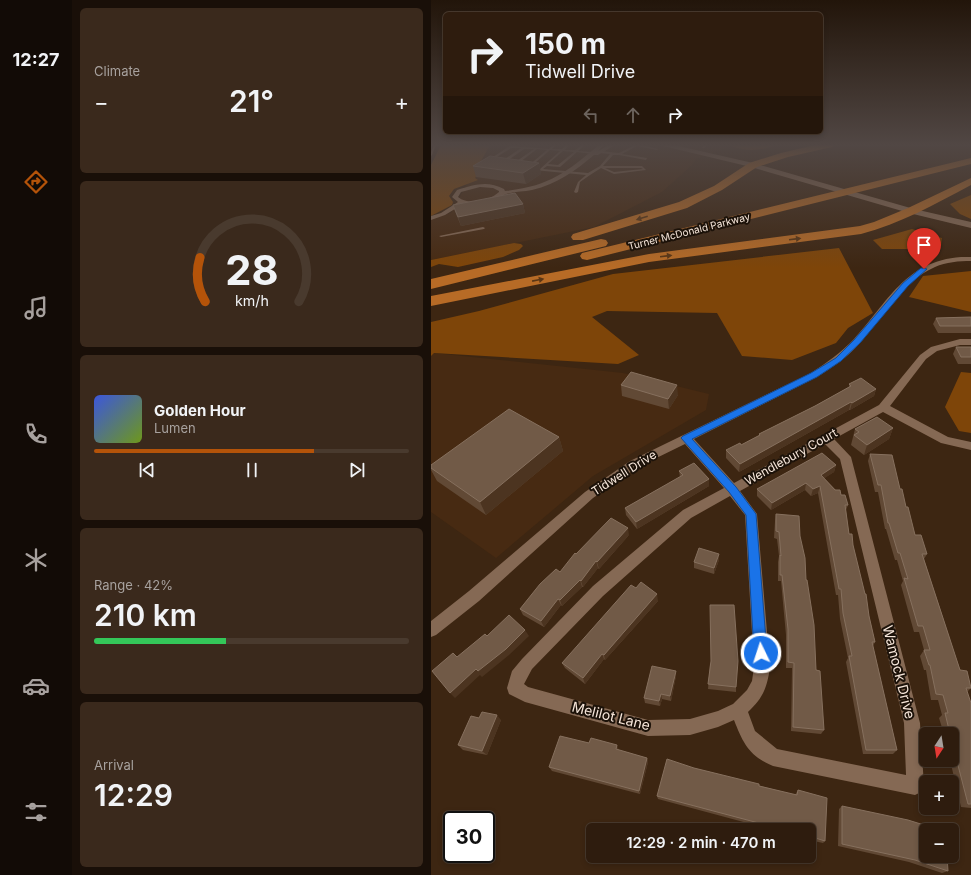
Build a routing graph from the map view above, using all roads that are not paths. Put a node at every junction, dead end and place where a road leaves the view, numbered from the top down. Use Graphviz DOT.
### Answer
graph roads {
  1 [pos="537,186"];
  2 [pos="578,186"];
  3 [pos="721,186"];
  4 [pos="822,186"];
  5 [pos="836,186"];
  6 [pos="868,186"];
  7 [pos="962,186"];
  8 [pos="576,192"];
  9 [pos="502,193"];
  10 [pos="462,202"];
  11 [pos="912,212"];
  12 [pos="431,218"];
  13 [pos="971,225"];
  14 [pos="483,228"];
  15 [pos="971,229"];
  16 [pos="441,236"];
  17 [pos="971,259"];
  18 [pos="431,280"];
  19 [pos="431,284"];
  20 [pos="431,296"];
  21 [pos="431,301"];
  22 [pos="971,342"];
  23 [pos="883,407"];
  24 [pos="686,438"];
  25 [pos="826,438"];
  26 [pos="971,446"];
  27 [pos="732,489"];
  28 [pos="431,630"];
  29 [pos="515,688"];
  30 [pos="739,710"];
  1 -- 9 [label="street"];
  2 -- 8 [label="lane"];
  3 -- 18 [label="highway, one-way"];
  4 -- 11 [label="main road"];
  5 -- 19 [label="highway, Turner McDonald Parkway"];
  6 -- 20 [label="highway, Turner McDonald Parkway"];
  7 -- 11 [label="highway"];
  9 -- 10 [label="street"];
  9 -- 10 [label="street"];
  10 -- 12 [label="street"];
  11 -- 13 [label="main road"];
  11 -- 15 [label="main road"];
  21 -- 11 [label="highway, one-way"];
  14 -- 16 [label="lane"];
  17 -- 24 [label="street, Tidwell Drive"];
  22 -- 23 [label="street, Wendlebury Court"];
  23 -- 25 [label="street, Wendlebury Court"];
  23 -- 26 [label="street"];
  24 -- 27 [label="street, Melilot Lane"];
  24 -- 28 [label="street, Tidwell Drive"];
  25 -- 27 [label="street, Wendlebury Court"];
  25 -- 30 [label="street, Wamock Drive"];
  27 -- 29 [label="street, Wendlebury Court"];
  27 -- 30 [label="street, Melilot Lane"];
  29 -- 30 [label="street, Melilot Lane"];
}
